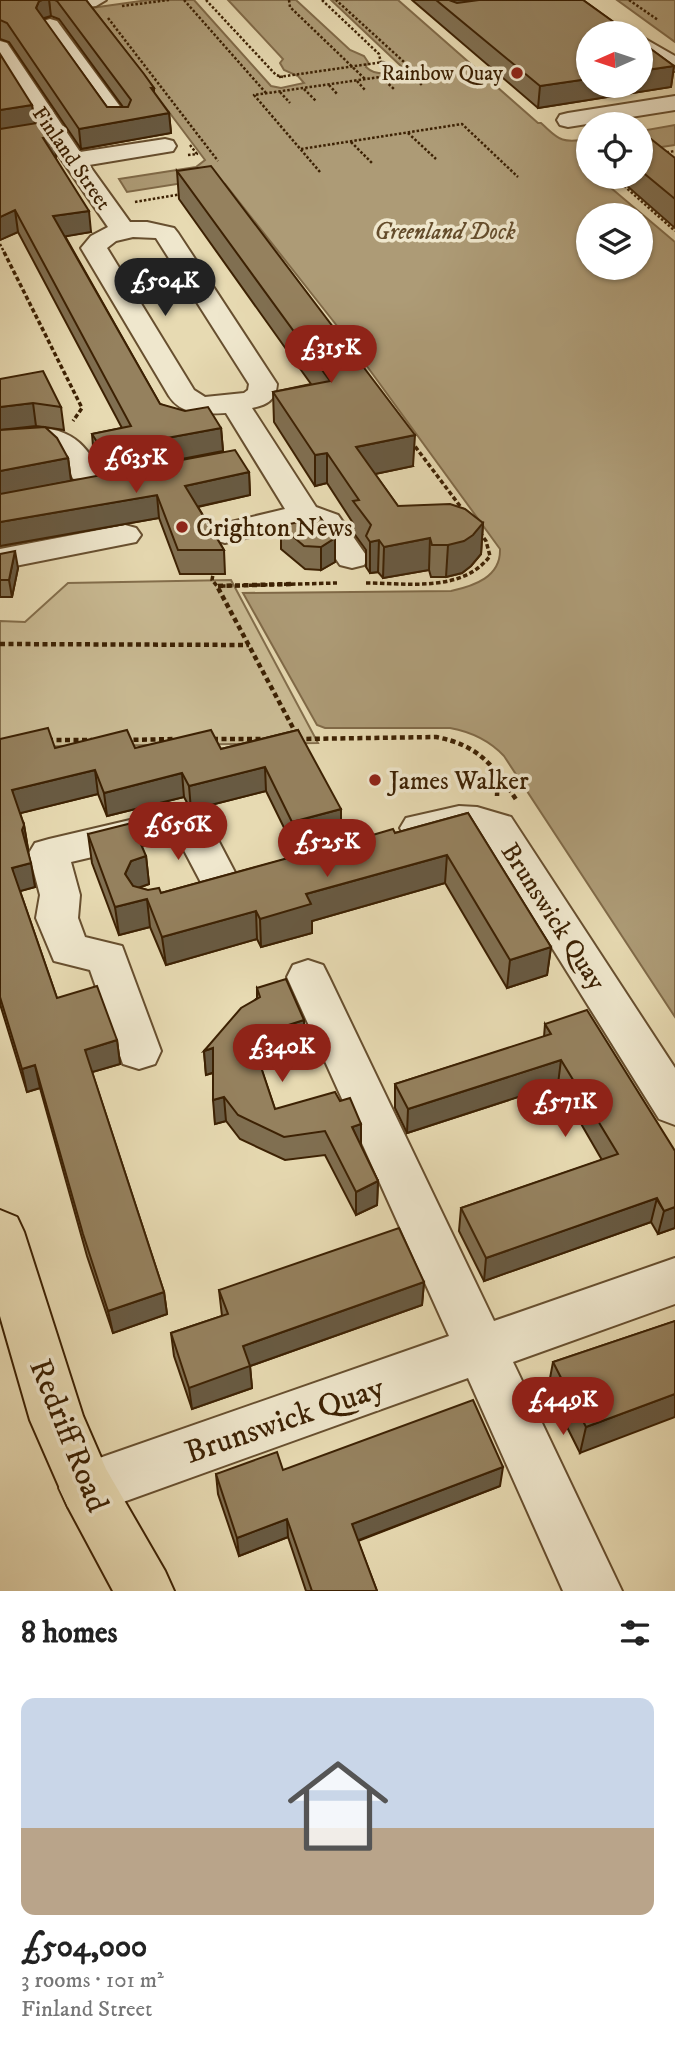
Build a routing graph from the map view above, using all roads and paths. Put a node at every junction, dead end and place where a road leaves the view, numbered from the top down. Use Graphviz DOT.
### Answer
graph roads {
  1 [pos="169,0"];
  2 [pos="184,0"];
  3 [pos="206,0"];
  4 [pos="289,0"];
  5 [pos="322,0"];
  6 [pos="336,0"];
  7 [pos="629,0"];
  8 [pos="95,3"];
  9 [pos="0,11"];
  10 [pos="658,20"];
  11 [pos="50,25"];
  12 [pos="0,47"];
  13 [pos="653,51"];
  14 [pos="675,65"];
  15 [pos="78,66"];
  16 [pos="409,73"];
  17 [pos="16,75"];
  18 [pos="382,77"];
  19 [pos="365,79"];
  20 [pos="356,81"];
  21 [pos="328,85"];
  22 [pos="422,85"];
  23 [pos="304,88"];
  24 [pos="394,89"];
  25 [pos="365,90"];
  26 [pos="279,91"];
  27 [pos="266,93"];
  28 [pos="338,95"];
  29 [pos="316,101"];
  30 [pos="290,103"];
  31 [pos="675,103"];
  32 [pos="568,120"];
  33 [pos="119,121"];
  34 [pos="53,131"];
  35 [pos="407,133"];
  36 [pos="26,135"];
  37 [pos="351,142"];
  38 [pos="188,143"];
  39 [pos="300,149"];
  40 [pos="176,151"];
  41 [pos="675,151"];
  42 [pos="653,155"];
  43 [pos="436,159"];
  44 [pos="75,160"];
  45 [pos="218,161"];
  46 [pos="372,163"];
  47 [pos="320,172"];
  48 [pos="518,177"];
  49 [pos="628,189"];
  50 [pos="190,193"];
  51 [pos="98,196"];
  52 [pos="675,231"];
  53 [pos="124,232"];
  54 [pos="0,244"];
  55 [pos="78,400"];
  56 [pos="235,404"];
  57 [pos="410,440"];
  58 [pos="0,442"];
  59 [pos="94,489"];
  60 [pos="463,511"];
  61 [pos="304,514"];
  62 [pos="471,521"];
  63 [pos="225,533"];
  64 [pos="125,535"];
  65 [pos="0,559"];
  66 [pos="355,575"];
  67 [pos="212,580"];
  68 [pos="218,586"];
  69 [pos="0,644"];
  70 [pos="188,739"];
  71 [pos="202,739"];
  72 [pos="271,739"];
  73 [pos="285,739"];
  74 [pos="299,739"];
  75 [pos="48,740"];
  76 [pos="104,740"];
  77 [pos="118,740"];
  78 [pos="379,839"];
  79 [pos="260,871"];
  80 [pos="309,977"];
  81 [pos="139,1051"];
  82 [pos="675,1106"];
  83 [pos="0,1231"];
  84 [pos="675,1281"];
  85 [pos="481,1350"];
  86 [pos="87,1488"];
  87 [pos="145,1591"];
  88 [pos="593,1591"];
  1 -- 8 [label="path"];
  2 -- 27 [label="path"];
  3 -- 5 [label="path, bridge"];
  4 -- 19 [label="path"];
  6 -- 16 [label="path"];
  7 -- 10 [label="path"];
  8 -- 9 [label="street"];
  8 -- 45 [label="path"];
  11 -- 15 [label="street"];
  12 -- 17 [label="street, Finland Street"];
  13 -- 14 [label="street"];
  15 -- 17 [label="street"];
  15 -- 33 [label="street"];
  16 -- 18 [label="path"];
  16 -- 22 [label="path"];
  17 -- 34 [label="street, Finland Street"];
  18 -- 19 [label="path"];
  18 -- 24 [label="path"];
  19 -- 20 [label="path"];
  20 -- 21 [label="path"];
  20 -- 25 [label="path"];
  21 -- 23 [label="path"];
  21 -- 28 [label="path"];
  23 -- 26 [label="path"];
  23 -- 29 [label="path"];
  26 -- 27 [label="path"];
  26 -- 30 [label="path"];
  27 -- 39 [label="path"];
  31 -- 32 [label="street"];
  34 -- 36 [label="street"];
  34 -- 44 [label="street, Finland Street"];
  35 -- 37 [label="path"];
  35 -- 43 [label="path"];
  35 -- 48 [label="path"];
  37 -- 39 [label="path"];
  37 -- 46 [label="path"];
  38 -- 40 [label="path"];
  39 -- 47 [label="path"];
  40 -- 44 [label="street"];
  41 -- 42 [label="path"];
  44 -- 51 [label="street, Finland Street"];
  49 -- 52 [label="path"];
  50 -- 51 [label="path"];
  51 -- 53 [label="street, Finland Street"];
  53 -- 56 [label="street, Finland Street"];
  53 -- 56 [label="street, Finland Street"];
  54 -- 55 [label="path"];
  56 -- 61 [label="street"];
  57 -- 60 [label="path"];
  58 -- 59 [label="street"];
  61 -- 63 [label="street"];
  61 -- 66 [label="street"];
  62 -- 66 [label="path"];
  64 -- 65 [label="street"];
  66 -- 68 [label="path"];
  67 -- 68 [label="path"];
  68 -- 69 [label="path"];
  70 -- 77 [label="path"];
  71 -- 72 [label="path"];
  73 -- 74 [label="path"];
  75 -- 76 [label="path"];
  78 -- 82 [label="street, Brunswick Quay"];
  79 -- 81 [label="street"];
  80 -- 85 [label="street"];
  83 -- 86 [label="main road, Redriff Road"];
  84 -- 85 [label="street, Brunswick Quay"];
  85 -- 86 [label="street, Brunswick Quay"];
  85 -- 88 [label="street"];
  86 -- 87 [label="main road, Redriff Road"];
}
